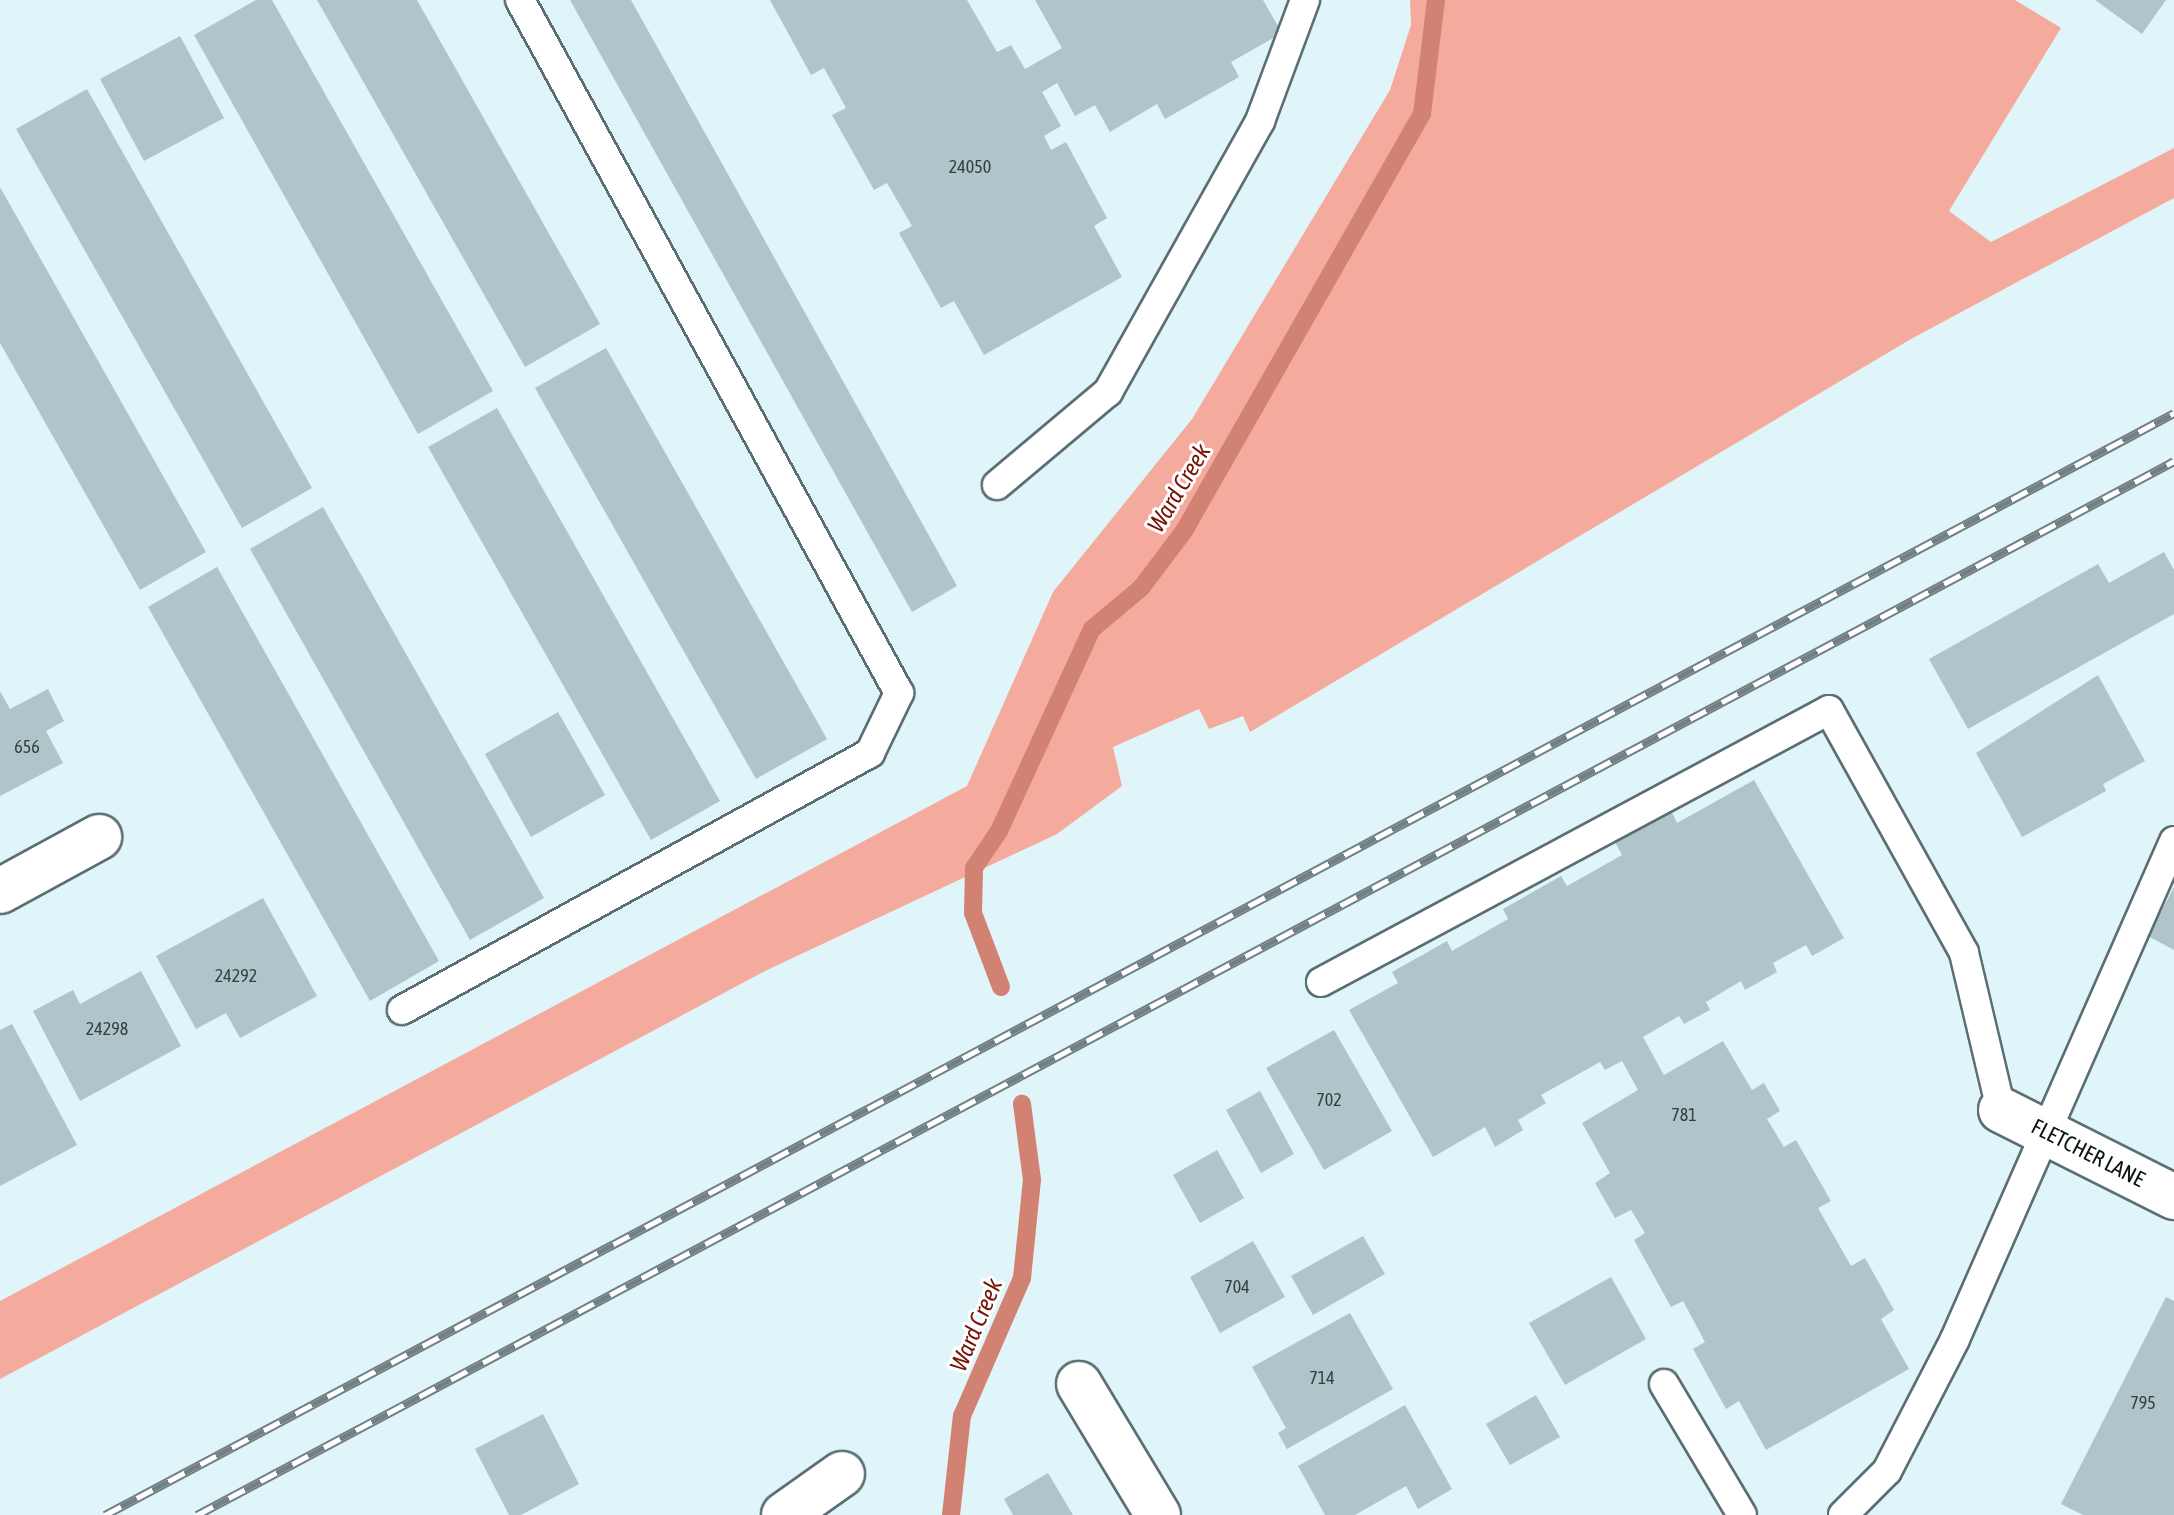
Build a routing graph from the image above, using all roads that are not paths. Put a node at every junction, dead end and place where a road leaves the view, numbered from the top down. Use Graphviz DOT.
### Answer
graph roads {
  1 [pos="520,0"];
  2 [pos="1305,0"];
  3 [pos="997,485"];
  4 [pos="99,837"];
  5 [pos="2174,841"];
  6 [pos="0,891"];
  7 [pos="1321,982"];
  8 [pos="402,1010"];
  9 [pos="2001,1110"];
  10 [pos="2042,1130"];
  11 [pos="2174,1197"];
  12 [pos="1079,1384"];
  13 [pos="1664,1384"];
  14 [pos="842,1474"];
  15 [pos="784,1515"];
  16 [pos="1158,1515"];
  17 [pos="1742,1515"];
  18 [pos="1843,1515"];
  1 -- 8 [label="lane"];
  2 -- 3 [label="lane"];
  4 -- 6 [label="street"];
  5 -- 10 [label="lane"];
  7 -- 9 [label="lane"];
  9 -- 10 [label="street, FLETCHER LANE"];
  10 -- 11 [label="street, FLETCHER LANE"];
  10 -- 18 [label="lane"];
  12 -- 16 [label="street"];
  13 -- 17 [label="lane"];
  14 -- 15 [label="street"];
}
